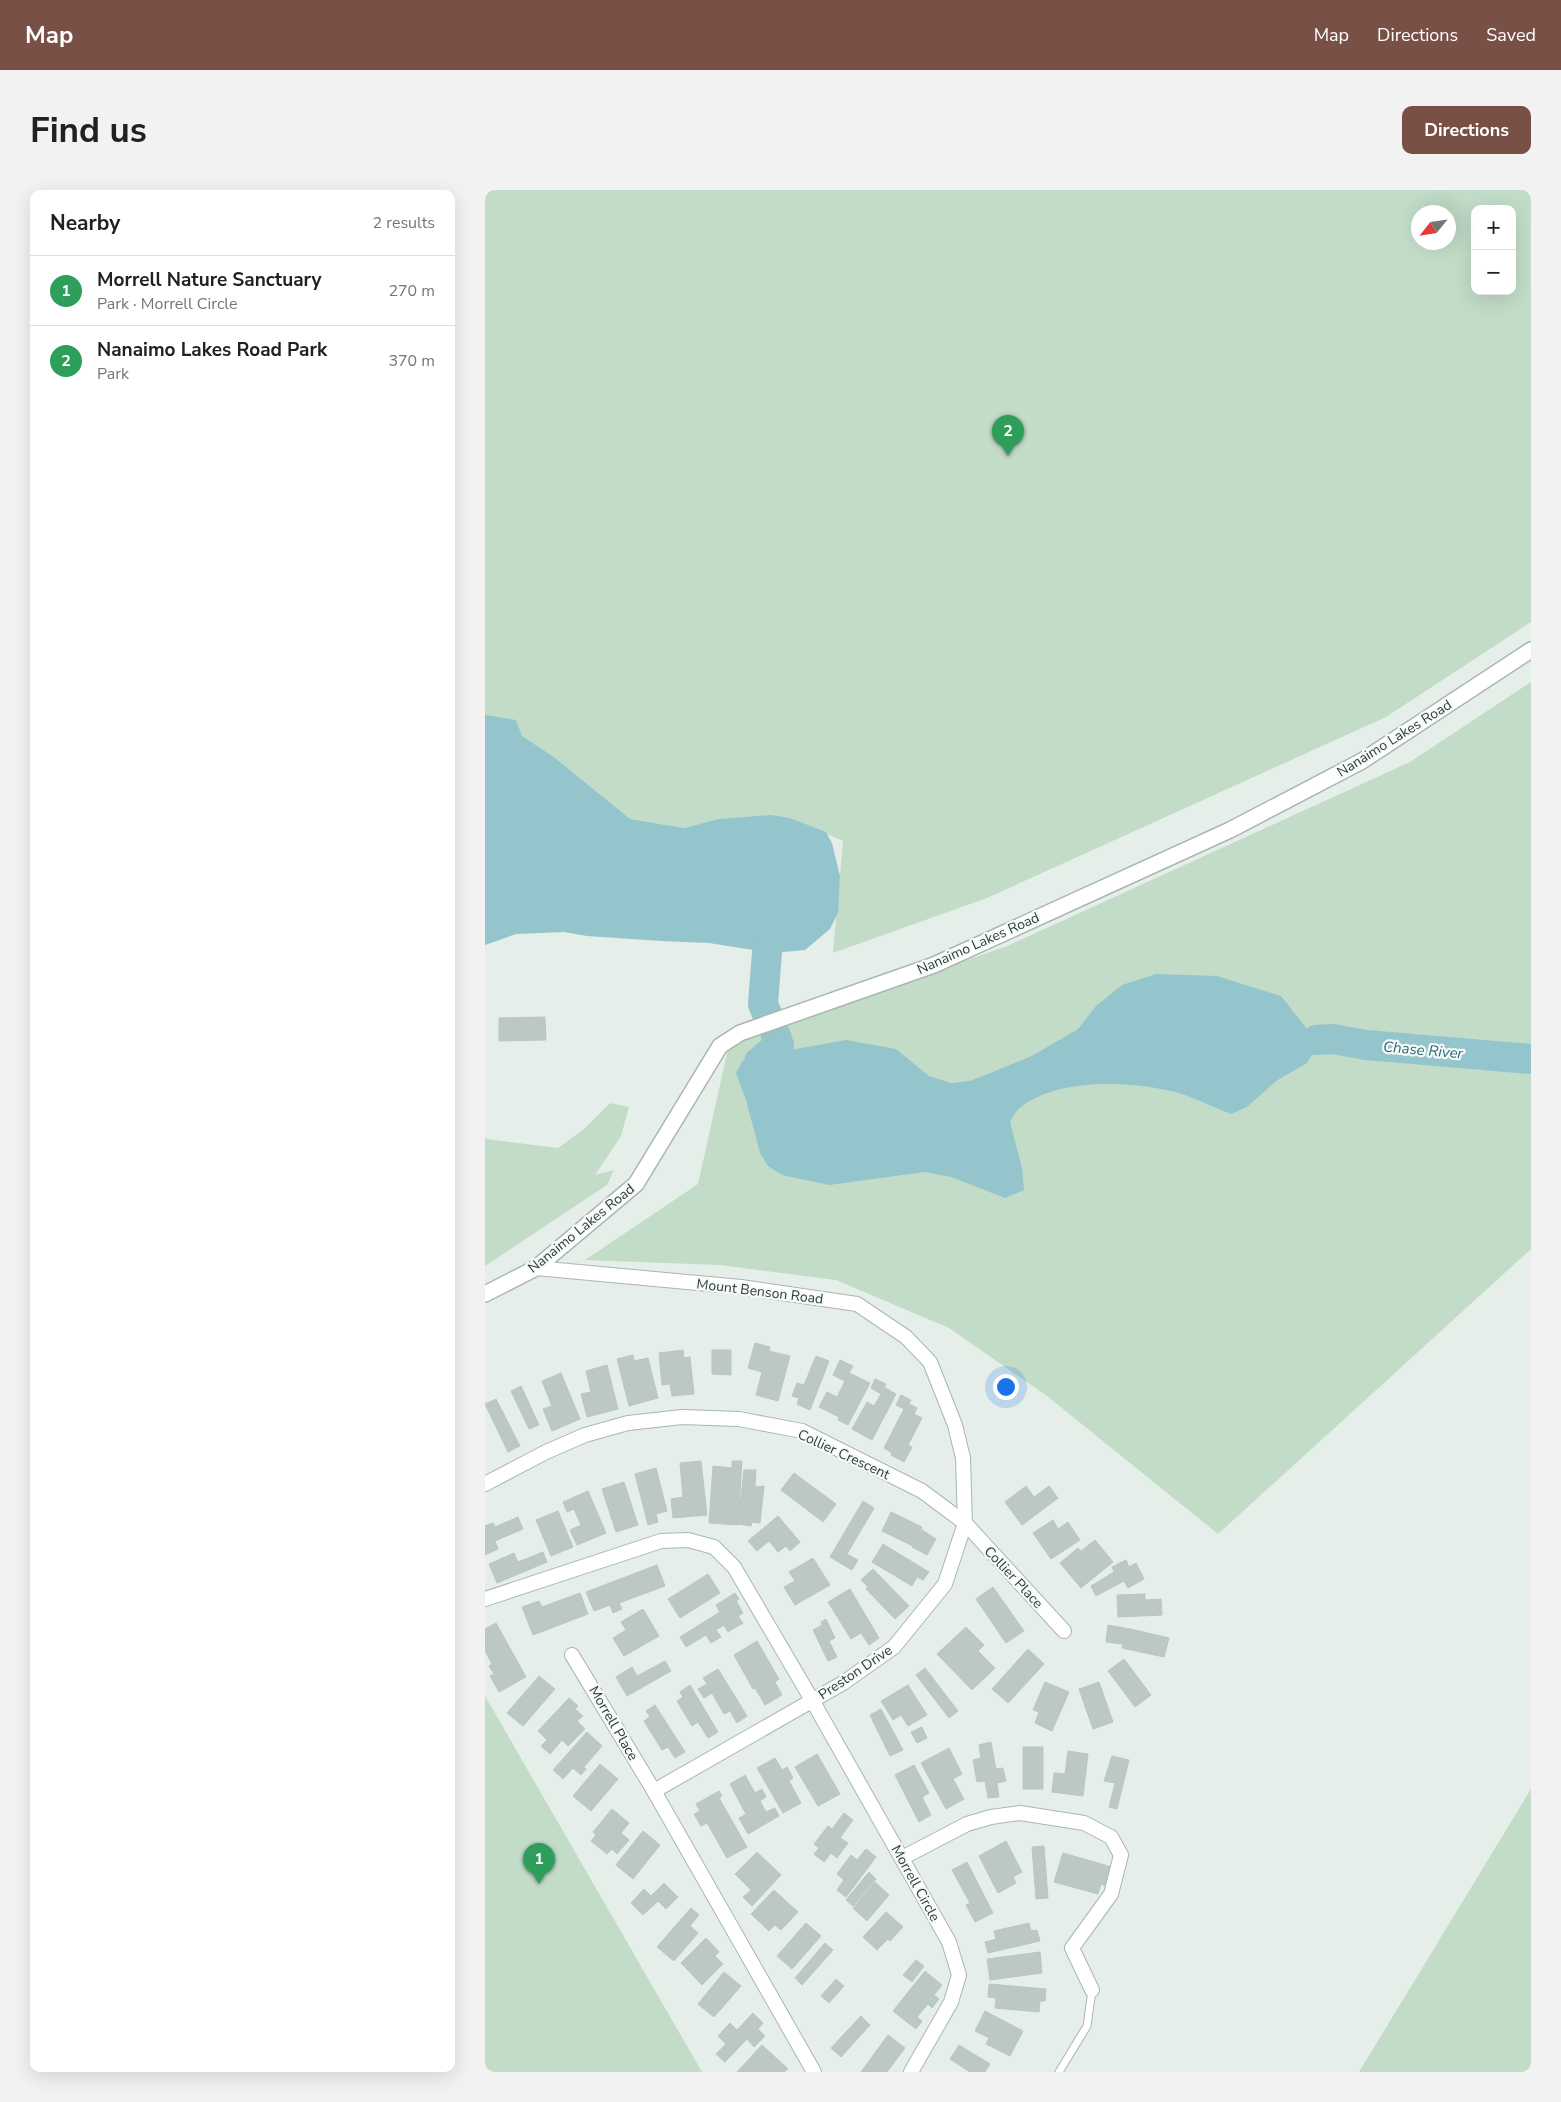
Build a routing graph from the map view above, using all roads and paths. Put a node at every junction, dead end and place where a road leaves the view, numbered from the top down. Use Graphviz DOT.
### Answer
graph roads {
  1 [pos="1531,650"];
  2 [pos="536,1268"];
  3 [pos="485,1294"];
  4 [pos="944,1394"];
  5 [pos="485,1484"];
  6 [pos="965,1523"];
  7 [pos="485,1599"];
  8 [pos="1064,1630"];
  9 [pos="572,1655"];
  10 [pos="812,1700"];
  11 [pos="654,1791"];
  12 [pos="902,1858"];
  13 [pos="1091,1990"];
  14 [pos="814,2072"];
  15 [pos="911,2072"];
  16 [pos="1059,2072"];
  1 -- 2 [label="street, Nanaimo Lakes Road"];
  2 -- 3 [label="street, Nanaimo Lakes Road"];
  2 -- 4 [label="street, Mount Benson Road"];
  4 -- 6 [label="street, Preston Drive"];
  5 -- 6 [label="street, Collier Crescent"];
  6 -- 8 [label="street, Collier Place"];
  6 -- 10 [label="street, Preston Drive"];
  7 -- 10 [label="street"];
  9 -- 11 [label="street, Morrell Place"];
  10 -- 11 [label="street, Preston Drive"];
  10 -- 12 [label="street, Morrell Circle"];
  11 -- 14 [label="street"];
  12 -- 13 [label="street"];
  12 -- 15 [label="street, Morrell Circle"];
  13 -- 16 [label="lane"];
}
